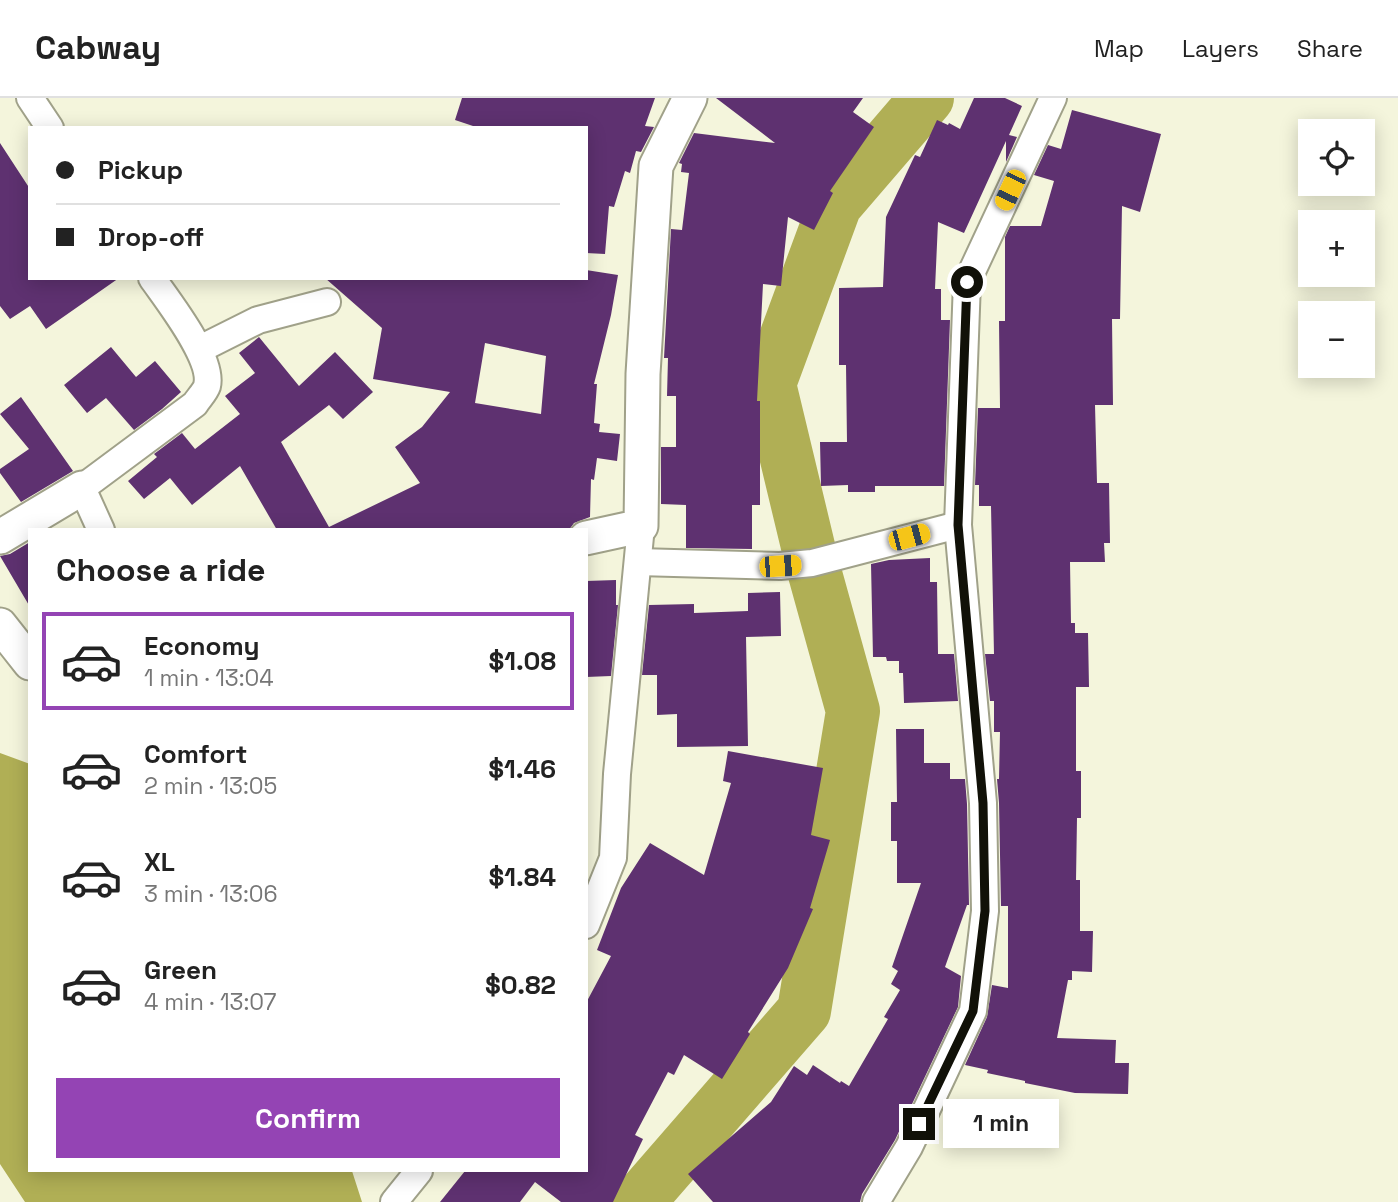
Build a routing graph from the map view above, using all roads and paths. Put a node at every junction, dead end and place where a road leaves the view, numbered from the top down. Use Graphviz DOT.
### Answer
graph roads {
  1 [pos="30,98"];
  2 [pos="690,98"];
  3 [pos="1053,98"];
  4 [pos="49,126"];
  5 [pos="153,280"];
  6 [pos="327,302"];
  7 [pos="200,349"];
  8 [pos="82,488"];
  9 [pos="958,525"];
  10 [pos="641,526"];
  11 [pos="100,528"];
  12 [pos="0,537"];
  13 [pos="588,538"];
  14 [pos="638,562"];
  15 [pos="0,625"];
  16 [pos="28,660"];
  17 [pos="588,920"];
  18 [pos="418,1172"];
  19 [pos="394,1202"];
  20 [pos="876,1202"];
  1 -- 4 [label="street"];
  2 -- 10 [label="street"];
  3 -- 9 [label="street"];
  5 -- 7 [label="street"];
  6 -- 7 [label="street"];
  7 -- 8 [label="street"];
  8 -- 11 [label="street"];
  8 -- 12 [label="street"];
  9 -- 14 [label="street"];
  9 -- 20 [label="street"];
  10 -- 13 [label="street"];
  10 -- 14 [label="street"];
  14 -- 17 [label="street"];
  15 -- 16 [label="street"];
  18 -- 19 [label="street"];
}
